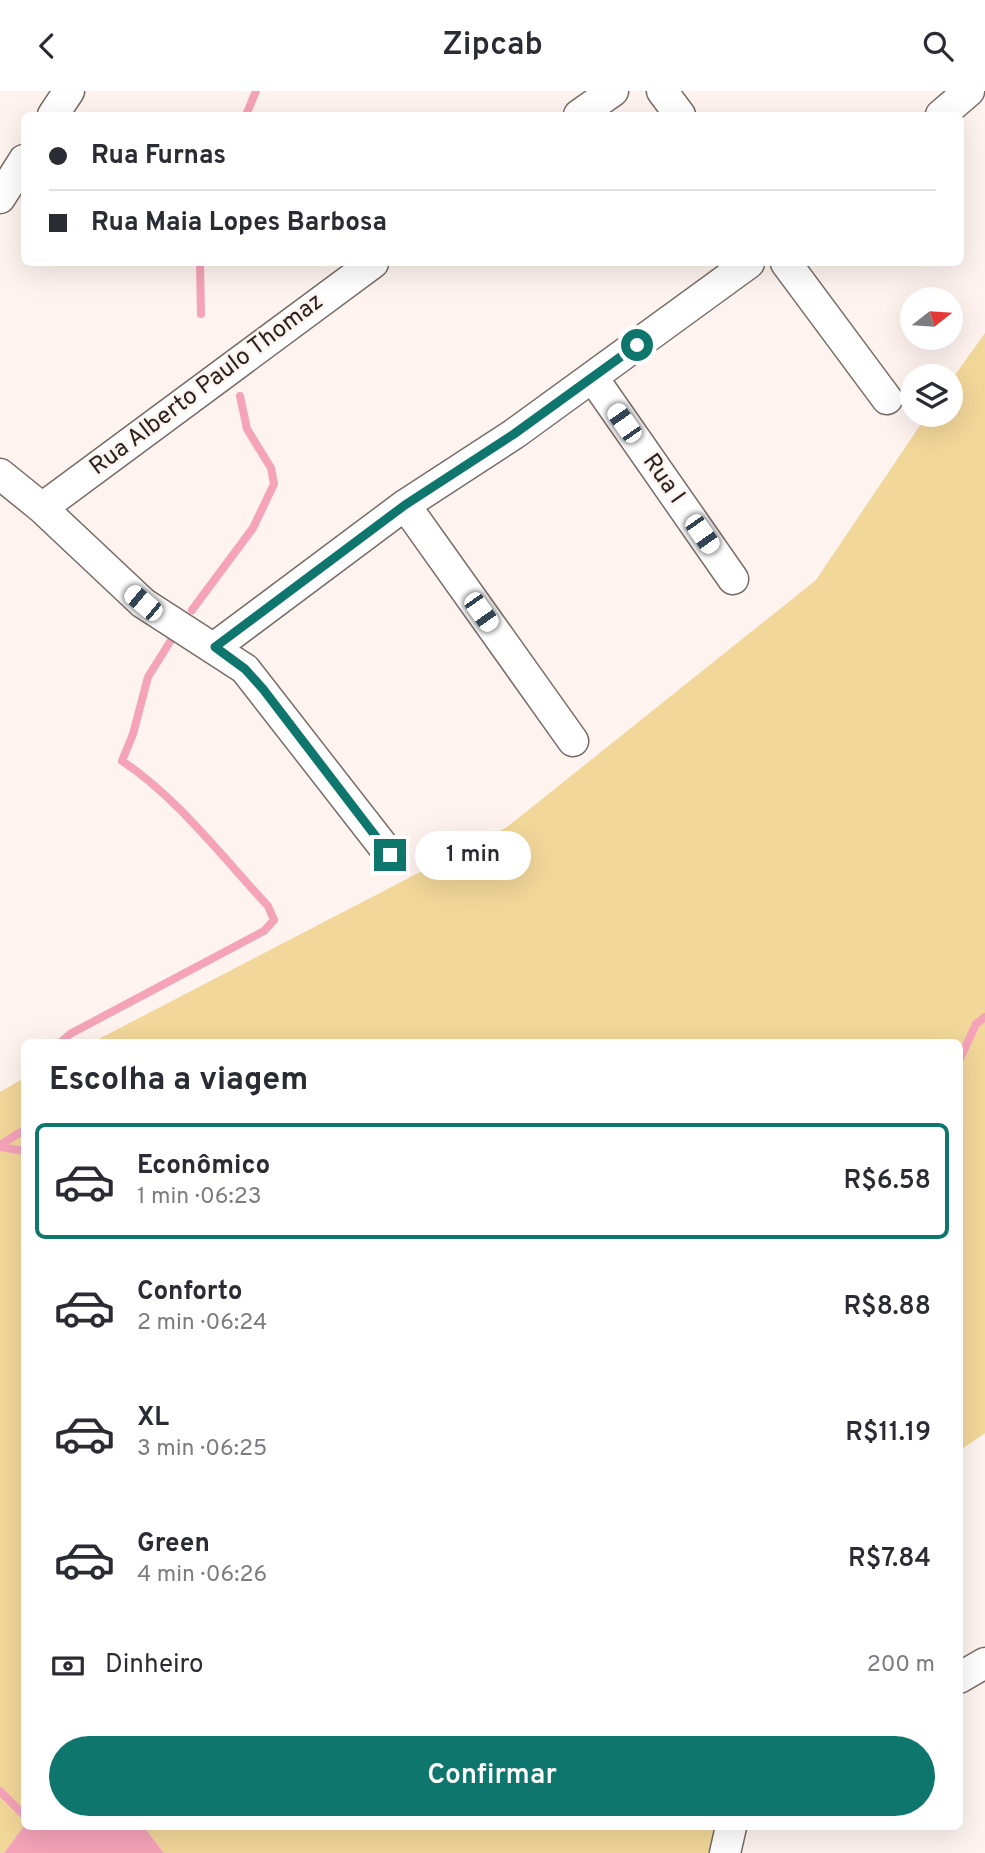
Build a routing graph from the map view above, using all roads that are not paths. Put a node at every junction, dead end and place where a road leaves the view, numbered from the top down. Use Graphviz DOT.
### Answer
graph roads {
  1 [pos="69,91"];
  2 [pos="613,91"];
  3 [pos="662,91"];
  4 [pos="969,91"];
  5 [pos="55,112"];
  6 [pos="583,112"];
  7 [pos="678,112"];
  8 [pos="944,112"];
  9 [pos="0,157"];
  10 [pos="21,160"];
  11 [pos="21,165"];
  12 [pos="0,198"];
  13 [pos="369,266"];
  14 [pos="745,266"];
  15 [pos="788,266"];
  16 [pos="593,378"];
  17 [pos="887,399"];
  18 [pos="0,474"];
  19 [pos="405,505"];
  20 [pos="42,508"];
  21 [pos="733,579"];
  22 [pos="215,647"];
  23 [pos="573,741"];
  24 [pos="390,855"];
  25 [pos="985,1663"];
  26 [pos="963,1676"];
  27 [pos="730,1830"];
  28 [pos="725,1853"];
  1 -- 5 [label="street"];
  2 -- 6 [label="street"];
  3 -- 7 [label="street"];
  4 -- 8 [label="street"];
  9 -- 10 [label="street"];
  11 -- 12 [label="street"];
  13 -- 20 [label="street, Rua Alberto Paulo Thomaz"];
  14 -- 16 [label="street"];
  15 -- 17 [label="street"];
  16 -- 19 [label="street"];
  16 -- 21 [label="street, Rua I"];
  18 -- 20 [label="street"];
  19 -- 22 [label="street"];
  19 -- 23 [label="street"];
  20 -- 22 [label="street"];
  22 -- 24 [label="street"];
  25 -- 26 [label="street"];
  27 -- 28 [label="street"];
}
